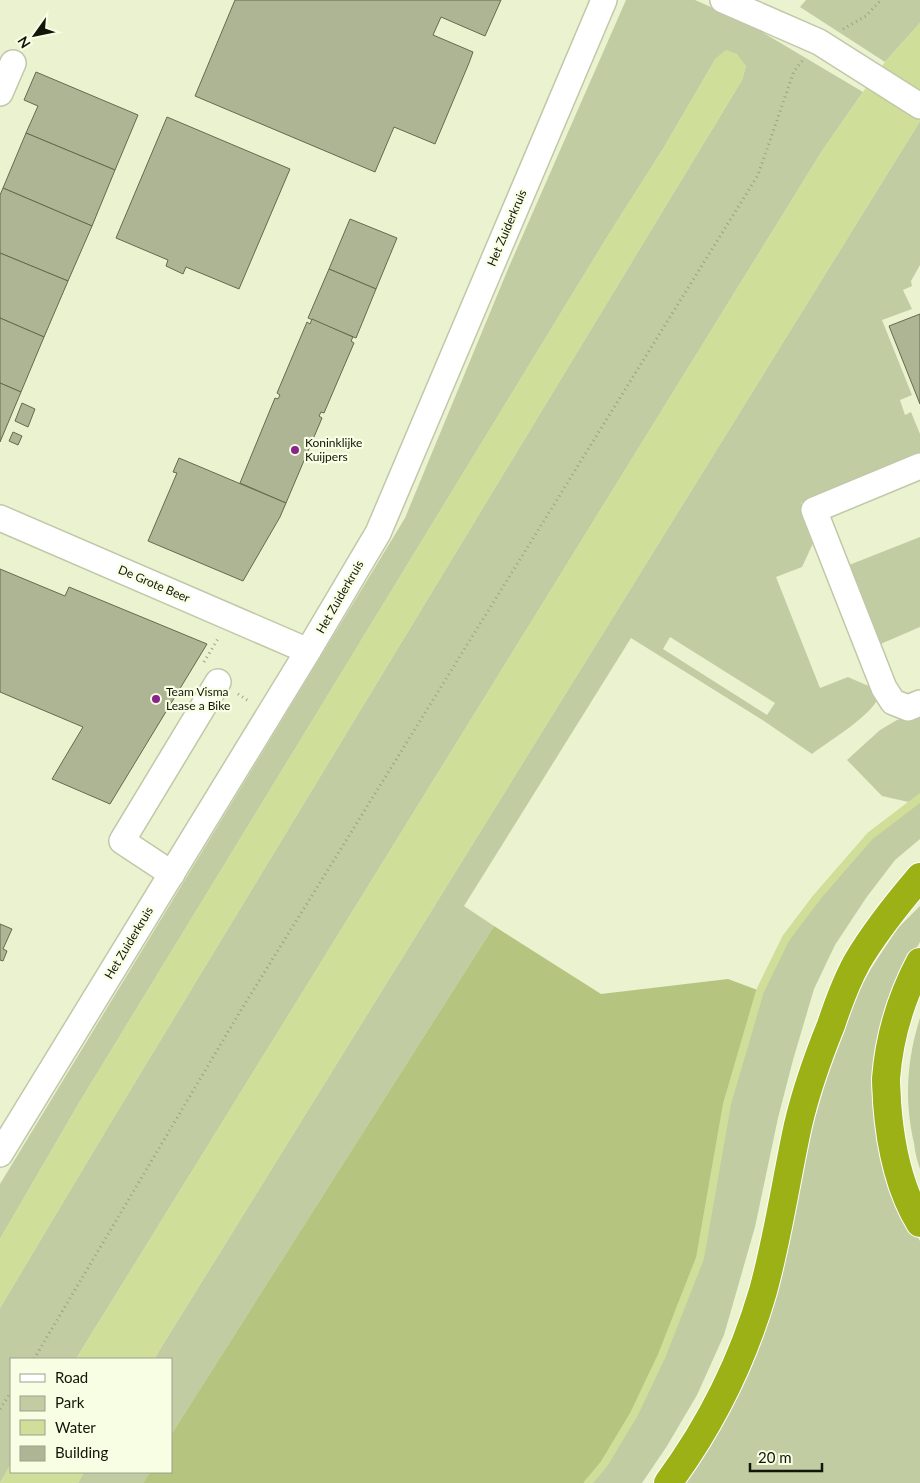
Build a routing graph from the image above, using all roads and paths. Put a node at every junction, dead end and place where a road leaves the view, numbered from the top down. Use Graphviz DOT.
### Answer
graph roads {
  1 [pos="604,0"];
  2 [pos="723,0"];
  3 [pos="881,0"];
  4 [pos="828,47"];
  5 [pos="13,63"];
  6 [pos="0,93"];
  7 [pos="920,106"];
  8 [pos="920,466"];
  9 [pos="0,518"];
  10 [pos="230,618"];
  11 [pos="308,651"];
  12 [pos="218,682"];
  13 [pos="920,703"];
  14 [pos="270,714"];
  15 [pos="172,874"];
  16 [pos="920,877"];
  17 [pos="920,962"];
  18 [pos="0,1154"];
  19 [pos="920,1223"];
  20 [pos="35,1358"];
  21 [pos="10,1394"];
  22 [pos="0,1409"];
  23 [pos="668,1483"];
  1 -- 11 [label="street, Het Zuiderkruis"];
  2 -- 4 [label="street"];
  3 -- 4 [label="path"];
  4 -- 7 [label="street"];
  4 -- 20 [label="path"];
  5 -- 6 [label="street"];
  8 -- 13 [label="street"];
  9 -- 10 [label="street, De Grote Beer"];
  10 -- 11 [label="street, De Grote Beer"];
  10 -- 12 [label="path"];
  11 -- 14 [label="street, Het Zuiderkruis"];
  12 -- 14 [label="path"];
  12 -- 15 [label="street"];
  14 -- 15 [label="street, Het Zuiderkruis"];
  15 -- 18 [label="street, Het Zuiderkruis"];
  16 -- 23 [label="highway"];
  17 -- 19 [label="highway"];
  21 -- 22 [label="path"];
}
